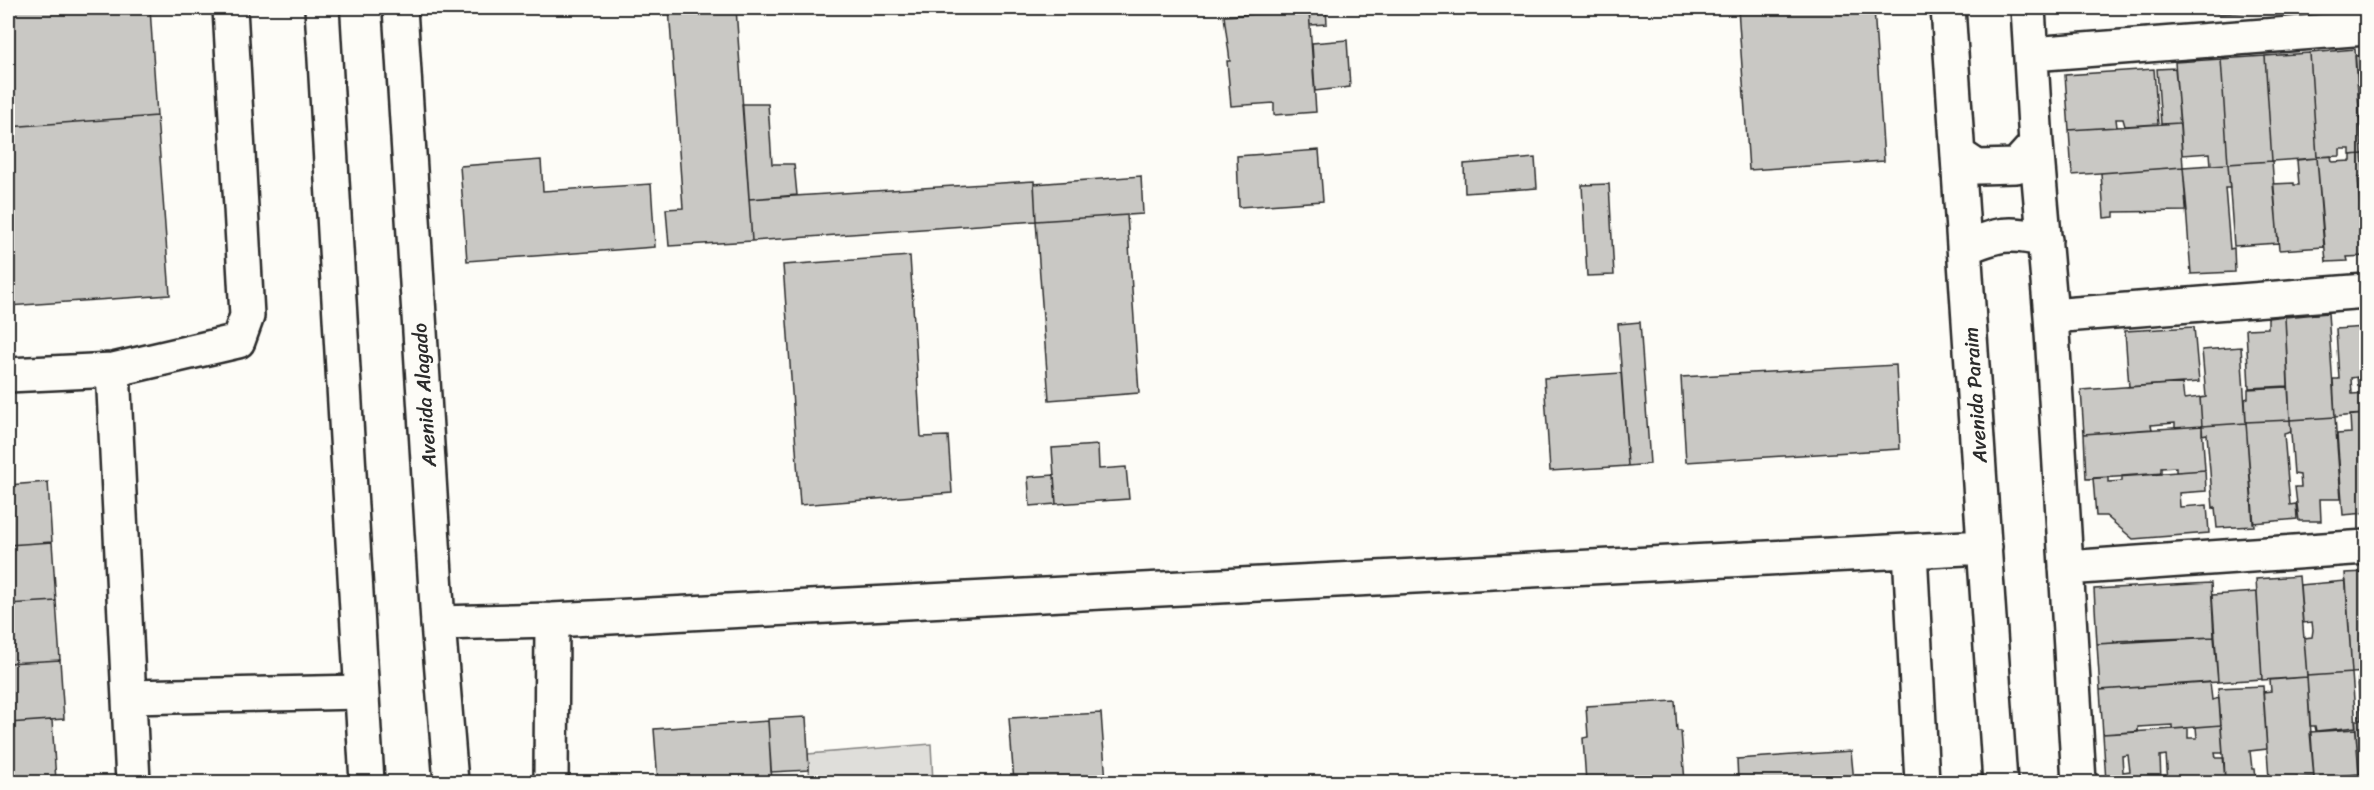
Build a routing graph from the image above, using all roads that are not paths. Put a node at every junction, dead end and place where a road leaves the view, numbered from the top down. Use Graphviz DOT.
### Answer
graph roads {
  1 [pos="230,8"];
  2 [pos="322,8"];
  3 [pos="400,8"];
  4 [pos="1948,8"];
  5 [pos="2028,8"];
  6 [pos="2367,28"];
  7 [pos="2031,54"];
  8 [pos="2036,144"];
  9 [pos="1959,155"];
  10 [pos="2044,240"];
  11 [pos="1964,248"];
  12 [pos="2367,291"];
  13 [pos="2051,316"];
  14 [pos="113,370"];
  15 [pos="8,375"];
  16 [pos="1985,547"];
  17 [pos="2367,547"];
  18 [pos="1910,550"];
  19 [pos="2066,568"];
  20 [pos="552,620"];
  21 [pos="438,623"];
  22 [pos="360,692"];
  23 [pos="130,697"];
  24 [pos="133,783"];
  25 [pos="367,783"];
  26 [pos="451,783"];
  27 [pos="551,783"];
  28 [pos="1922,783"];
  29 [pos="2000,783"];
  30 [pos="2079,783"];
  1 -- 14 [label="street"];
  2 -- 22 [label="street"];
  3 -- 21 [label="street, Avenida Alagado"];
  4 -- 9 [label="street, Avenida Paraim"];
  5 -- 7 [label="street"];
  6 -- 7 [label="street"];
  7 -- 8 [label="street"];
  8 -- 9 [label="street"];
  8 -- 10 [label="street"];
  9 -- 11 [label="street, Avenida Paraim"];
  10 -- 11 [label="street"];
  10 -- 13 [label="street"];
  11 -- 16 [label="street, Avenida Paraim"];
  12 -- 13 [label="street"];
  13 -- 19 [label="street"];
  14 -- 15 [label="street"];
  14 -- 23 [label="street"];
  16 -- 18 [label="street"];
  16 -- 29 [label="street, Avenida Paraim"];
  17 -- 19 [label="street"];
  18 -- 20 [label="street"];
  18 -- 28 [label="street"];
  19 -- 30 [label="street"];
  20 -- 21 [label="street"];
  20 -- 27 [label="street"];
  21 -- 26 [label="street, Avenida Alagado"];
  22 -- 23 [label="street"];
  22 -- 25 [label="street"];
  23 -- 24 [label="street"];
}
